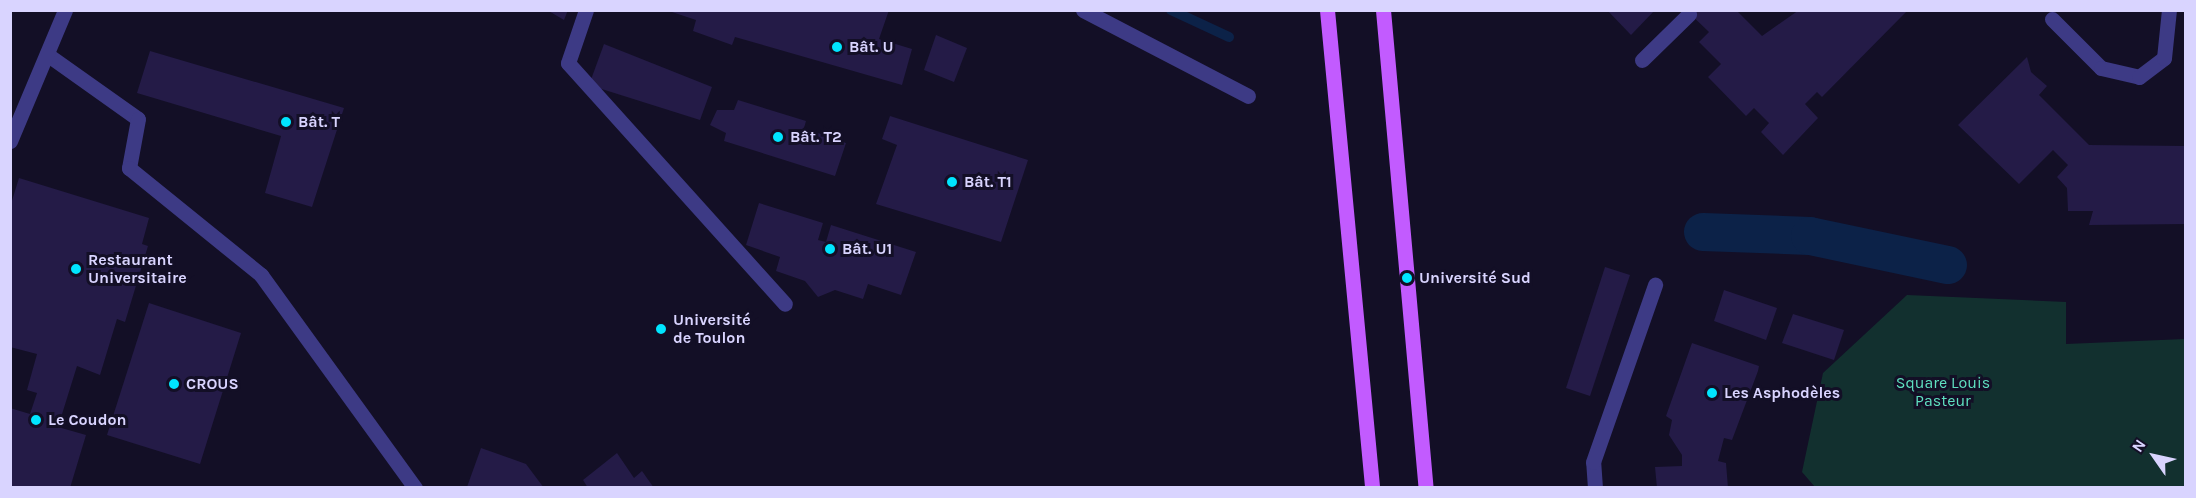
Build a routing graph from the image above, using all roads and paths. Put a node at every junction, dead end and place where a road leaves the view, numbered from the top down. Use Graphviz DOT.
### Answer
graph roads {
  1 [pos="65,10"];
  2 [pos="586,10"];
  3 [pos="1083,10"];
  4 [pos="1327,10"];
  5 [pos="1383,10"];
  6 [pos="2169,10"];
  7 [pos="1689,14"];
  8 [pos="2052,19"];
  9 [pos="48,55"];
  10 [pos="1642,60"];
  11 [pos="1248,96"];
  12 [pos="10,141"];
  13 [pos="1655,285"];
  14 [pos="785,304"];
  15 [pos="416,488"];
  16 [pos="1372,488"];
  17 [pos="1426,488"];
  18 [pos="1595,488"];
  1 -- 9 [label="street"];
  2 -- 14 [label="street"];
  3 -- 11 [label="street"];
  4 -- 16 [label="main road"];
  5 -- 17 [label="main road"];
  6 -- 8 [label="street"];
  7 -- 10 [label="street"];
  9 -- 12 [label="street"];
  9 -- 15 [label="street"];
  13 -- 18 [label="street"];
}
